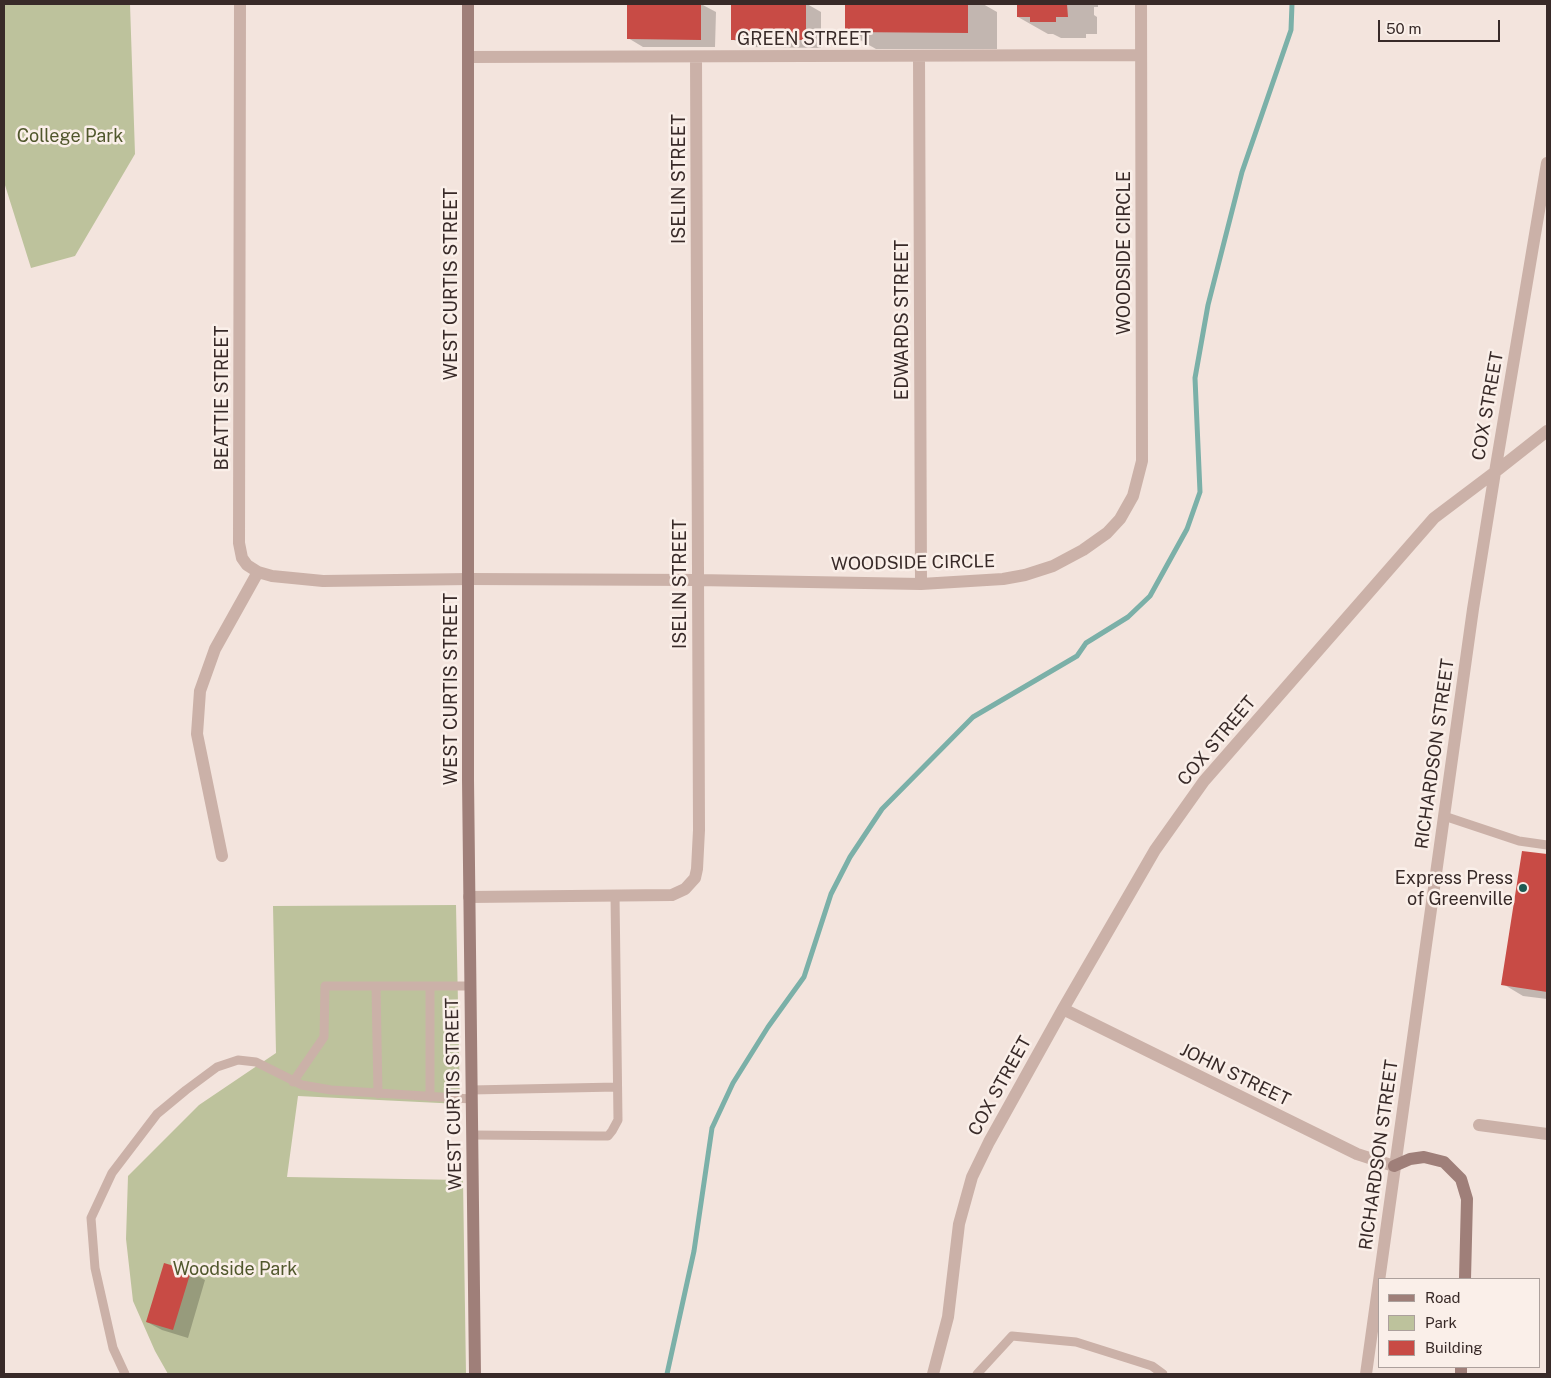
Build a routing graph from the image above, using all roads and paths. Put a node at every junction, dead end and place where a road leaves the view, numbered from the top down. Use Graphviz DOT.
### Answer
graph roads {
  1 [pos="240,4"];
  2 [pos="468,4"];
  3 [pos="1141,4"];
  4 [pos="1141,55"];
  5 [pos="468,56"];
  6 [pos="696,56"];
  7 [pos="919,56"];
  8 [pos="1547,163"];
  9 [pos="1547,431"];
  10 [pos="1495,472"];
  11 [pos="258,572"];
  12 [pos="469,579"];
  13 [pos="697,580"];
  14 [pos="920,584"];
  15 [pos="1444,816"];
  16 [pos="1547,845"];
  17 [pos="222,856"];
  18 [pos="615,895"];
  19 [pos="469,897"];
  20 [pos="376,986"];
  21 [pos="430,986"];
  22 [pos="470,986"];
  23 [pos="1063,1009"];
  24 [pos="293,1082"];
  25 [pos="617,1087"];
  26 [pos="378,1094"];
  27 [pos="471,1094"];
  28 [pos="430,1097"];
  29 [pos="1479,1125"];
  30 [pos="1547,1134"];
  31 [pos="472,1135"];
  32 [pos="1394,1166"];
  33 [pos="1379,1278"];
  34 [pos="1465,1278"];
  35 [pos="1378,1285"];
  36 [pos="125,1374"];
  37 [pos="475,1374"];
  38 [pos="933,1374"];
  39 [pos="977,1374"];
  40 [pos="1163,1374"];
  41 [pos="1366,1374"];
  1 -- 11 [label="street, BEATTIE STREET"];
  2 -- 5 [label="street, WEST CURTIS STREET"];
  3 -- 4 [label="street, WOODSIDE CIRCLE"];
  4 -- 7 [label="street, GREEN STREET"];
  4 -- 14 [label="street, WOODSIDE CIRCLE"];
  5 -- 6 [label="street, GREEN STREET"];
  5 -- 12 [label="street, WEST CURTIS STREET"];
  6 -- 7 [label="street, GREEN STREET"];
  6 -- 13 [label="street, ISELIN STREET"];
  7 -- 14 [label="street, EDWARDS STREET"];
  8 -- 10 [label="street, COX STREET"];
  9 -- 10 [label="street"];
  10 -- 15 [label="street, RICHARDSON STREET"];
  10 -- 23 [label="street, COX STREET"];
  11 -- 12 [label="street"];
  11 -- 17 [label="street"];
  12 -- 13 [label="street, WOODSIDE CIRCLE"];
  12 -- 19 [label="street, WEST CURTIS STREET"];
  13 -- 14 [label="street, WOODSIDE CIRCLE"];
  13 -- 18 [label="street, ISELIN STREET"];
  15 -- 16 [label="lane"];
  15 -- 32 [label="street, RICHARDSON STREET"];
  18 -- 19 [label="street, ISELIN STREET"];
  18 -- 25 [label="lane"];
  19 -- 22 [label="street, WEST CURTIS STREET"];
  20 -- 21 [label="lane"];
  20 -- 24 [label="lane"];
  20 -- 26 [label="lane"];
  21 -- 22 [label="lane"];
  21 -- 28 [label="lane"];
  22 -- 27 [label="street, WEST CURTIS STREET"];
  23 -- 32 [label="street, JOHN STREET"];
  23 -- 38 [label="street, COX STREET"];
  24 -- 26 [label="lane"];
  24 -- 36 [label="lane"];
  25 -- 27 [label="lane"];
  25 -- 31 [label="lane"];
  26 -- 28 [label="lane"];
  27 -- 28 [label="lane"];
  27 -- 31 [label="street, WEST CURTIS STREET"];
  29 -- 30 [label="street"];
  31 -- 37 [label="street, WEST CURTIS STREET"];
  32 -- 33 [label="street, RICHARDSON STREET"];
  32 -- 34 [label="street"];
  35 -- 41 [label="street, RICHARDSON STREET"];
  39 -- 40 [label="lane"];
}
